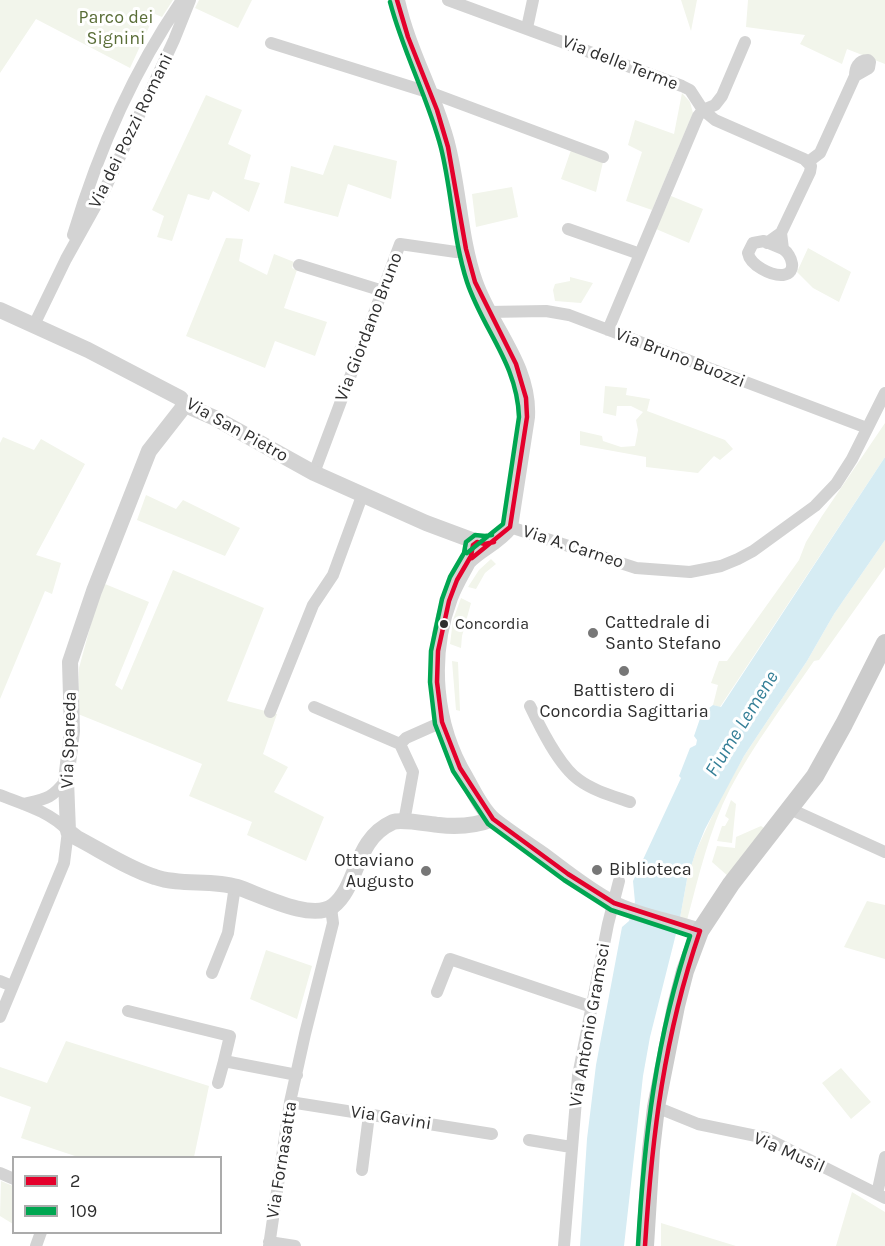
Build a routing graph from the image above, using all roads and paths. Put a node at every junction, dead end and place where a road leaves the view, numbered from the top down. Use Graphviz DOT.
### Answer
graph roads {
  1 [pos="182,0"];
  2 [pos="190,0"];
  3 [pos="397,0"];
  4 [pos="448,0"];
  5 [pos="533,0"];
  6 [pos="527,28"];
  7 [pos="745,42"];
  8 [pos="271,43"];
  9 [pos="855,76"];
  10 [pos="429,93"];
  11 [pos="703,110"];
  12 [pos="603,157"];
  13 [pos="808,162"];
  14 [pos="568,230"];
  15 [pos="782,233"];
  16 [pos="768,243"];
  17 [pos="783,249"];
  18 [pos="466,251"];
  19 [pos="640,254"];
  20 [pos="66,259"];
  21 [pos="299,265"];
  22 [pos="383,291"];
  23 [pos="0,310"];
  24 [pos="488,312"];
  25 [pos="34,325"];
  26 [pos="608,330"];
  27 [pos="885,393"];
  28 [pos="185,405"];
  29 [pos="867,428"];
  30 [pos="314,473"];
  31 [pos="362,496"];
  32 [pos="510,527"];
  33 [pos="479,549"];
  34 [pos="885,643"];
  35 [pos="530,706"];
  36 [pos="314,707"];
  37 [pos="270,712"];
  38 [pos="442,722"];
  39 [pos="400,744"];
  40 [pos="66,780"];
  41 [pos="0,795"];
  42 [pos="630,802"];
  43 [pos="23,804"];
  44 [pos="790,809"];
  45 [pos="493,819"];
  46 [pos="404,822"];
  47 [pos="68,831"];
  48 [pos="885,852"];
  49 [pos="619,881"];
  50 [pos="235,886"];
  51 [pos="621,906"];
  52 [pos="331,908"];
  53 [pos="700,932"];
  54 [pos="212,973"];
  55 [pos="6,984"];
  56 [pos="437,992"];
  57 [pos="592,1007"];
  58 [pos="128,1011"];
  59 [pos="0,1017"];
  60 [pos="224,1061"];
  61 [pos="297,1075"];
  62 [pos="218,1083"];
  63 [pos="290,1102"];
  64 [pos="656,1107"];
  65 [pos="369,1114"];
  66 [pos="492,1134"];
  67 [pos="530,1140"];
  68 [pos="571,1147"];
  69 [pos="885,1157"];
  70 [pos="362,1170"];
  71 [pos="881,1196"];
  72 [pos="269,1244"];
  73 [pos="295,1246"];
  74 [pos="564,1246"];
  75 [pos="645,1246"];
  1 -- 20 [label="street, Via dei Pozzi Romani"];
  2 -- 20 [label="street, Via dei Pozzi Romani"];
  3 -- 10 [label="street"];
  4 -- 6 [label="street, Via delle Terme"];
  5 -- 6 [label="street"];
  6 -- 11 [label="street, Via delle Terme"];
  7 -- 11 [label="street"];
  8 -- 10 [label="street"];
  9 -- 13 [label="street"];
  10 -- 12 [label="street"];
  10 -- 18 [label="street"];
  11 -- 13 [label="street, Via delle Terme"];
  11 -- 19 [label="street"];
  13 -- 15 [label="street"];
  14 -- 19 [label="street"];
  15 -- 16 [label="street"];
  15 -- 17 [label="street"];
  16 -- 17 [label="street"];
  16 -- 17 [label="street"];
  18 -- 22 [label="street, Via Giordano Bruno"];
  18 -- 24 [label="street"];
  19 -- 26 [label="street"];
  20 -- 25 [label="street, Via dei Pozzi Romani"];
  21 -- 22 [label="street"];
  22 -- 30 [label="street, Via Giordano Bruno"];
  23 -- 25 [label="street, Via San Pietro"];
  24 -- 26 [label="street, Via Bruno Buozzi"];
  24 -- 32 [label="street"];
  25 -- 28 [label="street, Via San Pietro"];
  26 -- 29 [label="street, Via Bruno Buozzi"];
  27 -- 29 [label="street, Via A. Carneo"];
  28 -- 30 [label="street, Via San Pietro"];
  28 -- 40 [label="street, Via Spareda"];
  29 -- 32 [label="street, Via A. Carneo"];
  30 -- 31 [label="street, Via San Pietro"];
  31 -- 33 [label="street, Via San Pietro"];
  31 -- 37 [label="street"];
  32 -- 33 [label="street"];
  33 -- 38 [label="street"];
  34 -- 44 [label="main road"];
  35 -- 42 [label="street"];
  36 -- 39 [label="street"];
  38 -- 39 [label="street"];
  38 -- 45 [label="street"];
  39 -- 46 [label="street"];
  40 -- 43 [label="street"];
  40 -- 47 [label="street, Via Spareda"];
  41 -- 43 [label="street"];
  43 -- 47 [label="street"];
  44 -- 48 [label="street"];
  44 -- 53 [label="main road"];
  45 -- 46 [label="street"];
  45 -- 51 [label="street"];
  46 -- 52 [label="street"];
  47 -- 50 [label="street"];
  47 -- 55 [label="street, Via Spareda"];
  49 -- 51 [label="street, Via Antonio Gramsci"];
  50 -- 52 [label="street"];
  50 -- 54 [label="street"];
  51 -- 53 [label="street"];
  51 -- 57 [label="street, Via Antonio Gramsci"];
  52 -- 61 [label="street, Via Fornasatta"];
  53 -- 64 [label="main road"];
  55 -- 59 [label="street, Via Spareda"];
  56 -- 57 [label="street"];
  57 -- 68 [label="street, Via Antonio Gramsci"];
  58 -- 60 [label="street"];
  60 -- 61 [label="street"];
  60 -- 62 [label="street"];
  61 -- 63 [label="street, Via Fornasatta"];
  63 -- 65 [label="street, Via Gavini"];
  63 -- 72 [label="street, Via Fornasatta"];
  64 -- 71 [label="street, Via Musil"];
  64 -- 75 [label="main road"];
  65 -- 66 [label="street, Via Gavini"];
  65 -- 70 [label="street"];
  67 -- 68 [label="street"];
  68 -- 74 [label="street, Via Antonio Gramsci"];
  69 -- 71 [label="street"];
  72 -- 73 [label="street"];
}
